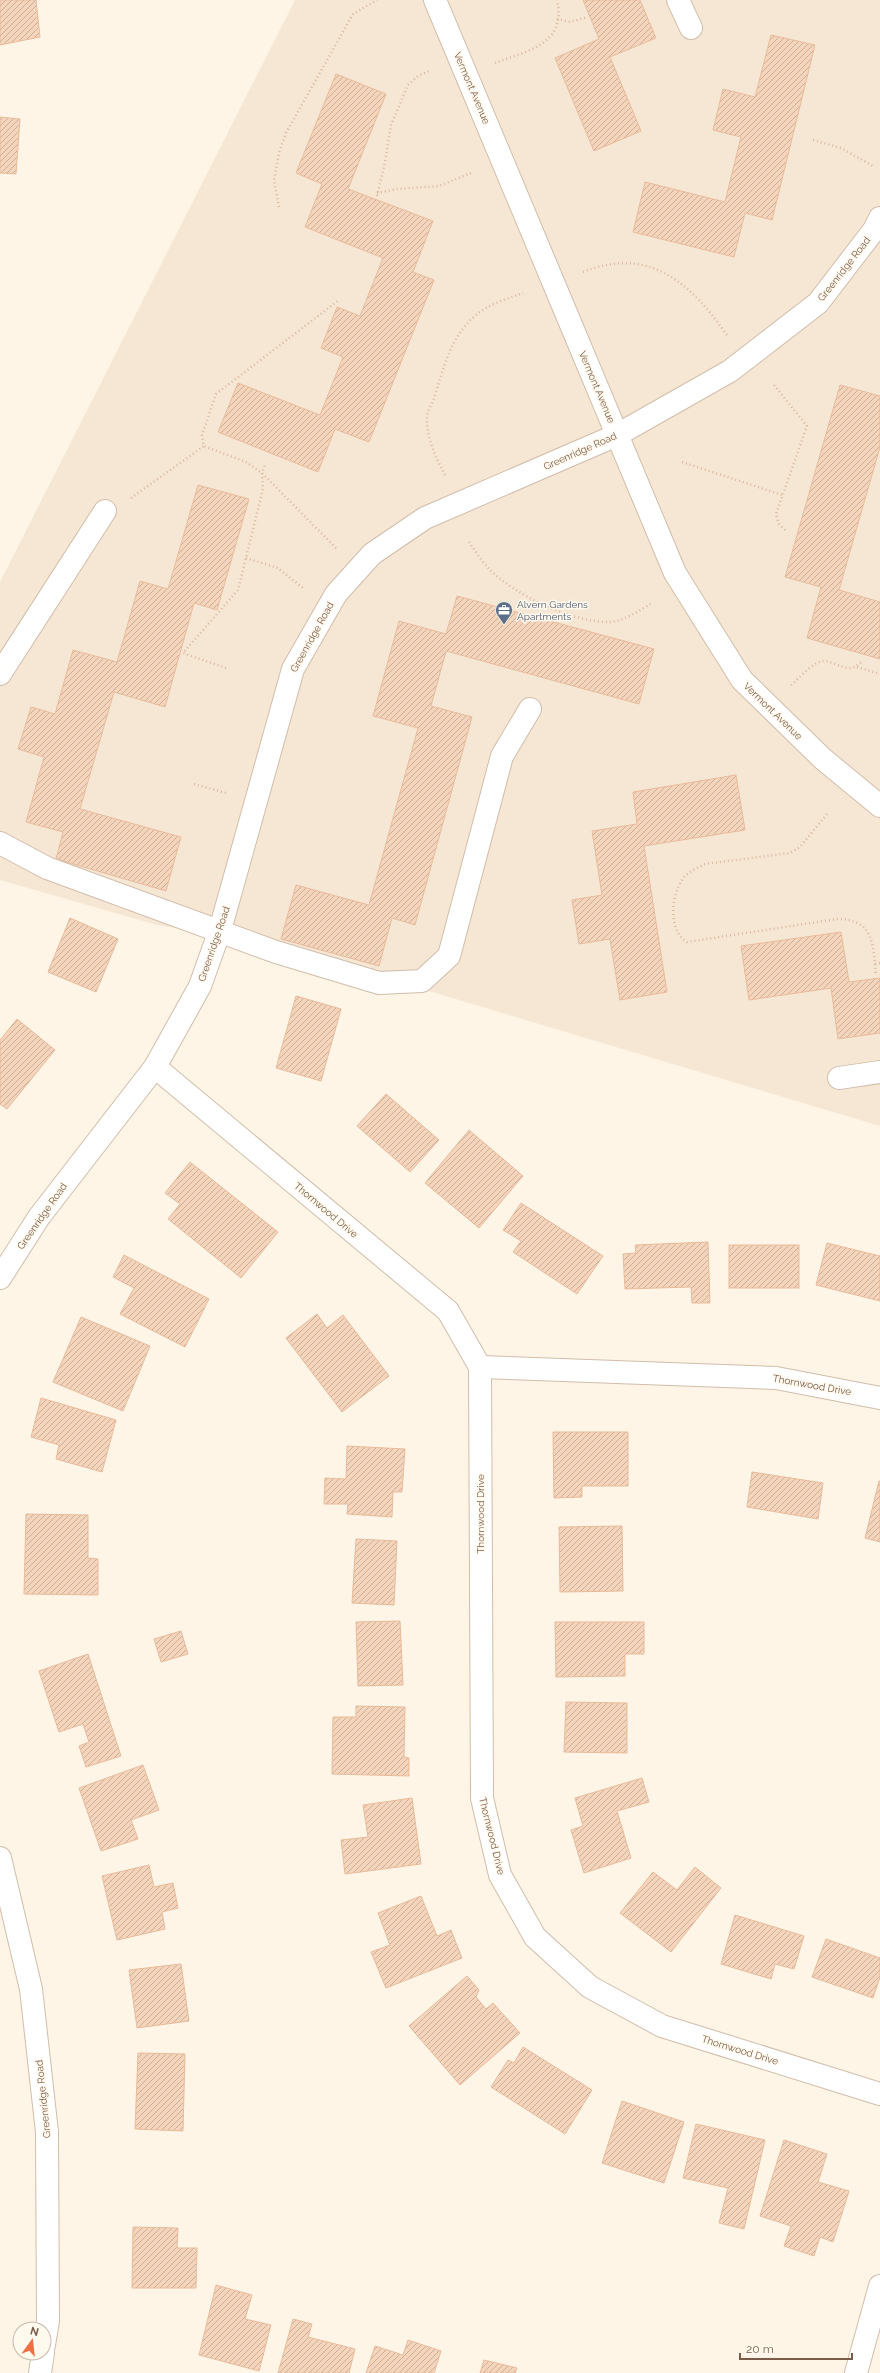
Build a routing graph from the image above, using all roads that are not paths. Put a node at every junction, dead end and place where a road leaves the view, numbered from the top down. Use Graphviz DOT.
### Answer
graph roads {
  1 [pos="435,0"];
  2 [pos="678,0"];
  3 [pos="690,28"];
  4 [pos="880,218"];
  5 [pos="617,435"];
  6 [pos="104,511"];
  7 [pos="0,674"];
  8 [pos="530,709"];
  9 [pos="880,806"];
  10 [pos="0,844"];
  11 [pos="220,930"];
  12 [pos="155,1067"];
  13 [pos="880,1072"];
  14 [pos="839,1078"];
  15 [pos="0,1278"];
  16 [pos="480,1367"];
  17 [pos="880,1398"];
  18 [pos="0,1858"];
  19 [pos="880,2094"];
  20 [pos="880,2286"];
  21 [pos="48,2321"];
  22 [pos="42,2361"];
  23 [pos="40,2373"];
  24 [pos="856,2373"];
  1 -- 5 [label="street, Vermont Avenue"];
  2 -- 3 [label="street"];
  4 -- 5 [label="street, Greenridge Road"];
  5 -- 9 [label="street, Vermont Avenue"];
  5 -- 11 [label="street, Greenridge Road"];
  6 -- 7 [label="street"];
  8 -- 11 [label="street"];
  10 -- 11 [label="street"];
  11 -- 12 [label="street, Greenridge Road"];
  12 -- 15 [label="street, Greenridge Road"];
  12 -- 16 [label="street, Thornwood Drive"];
  13 -- 14 [label="street"];
  16 -- 17 [label="street, Thornwood Drive"];
  16 -- 19 [label="street, Thornwood Drive"];
  18 -- 21 [label="street, Greenridge Road"];
  20 -- 24 [label="street"];
  22 -- 23 [label="street"];
}
